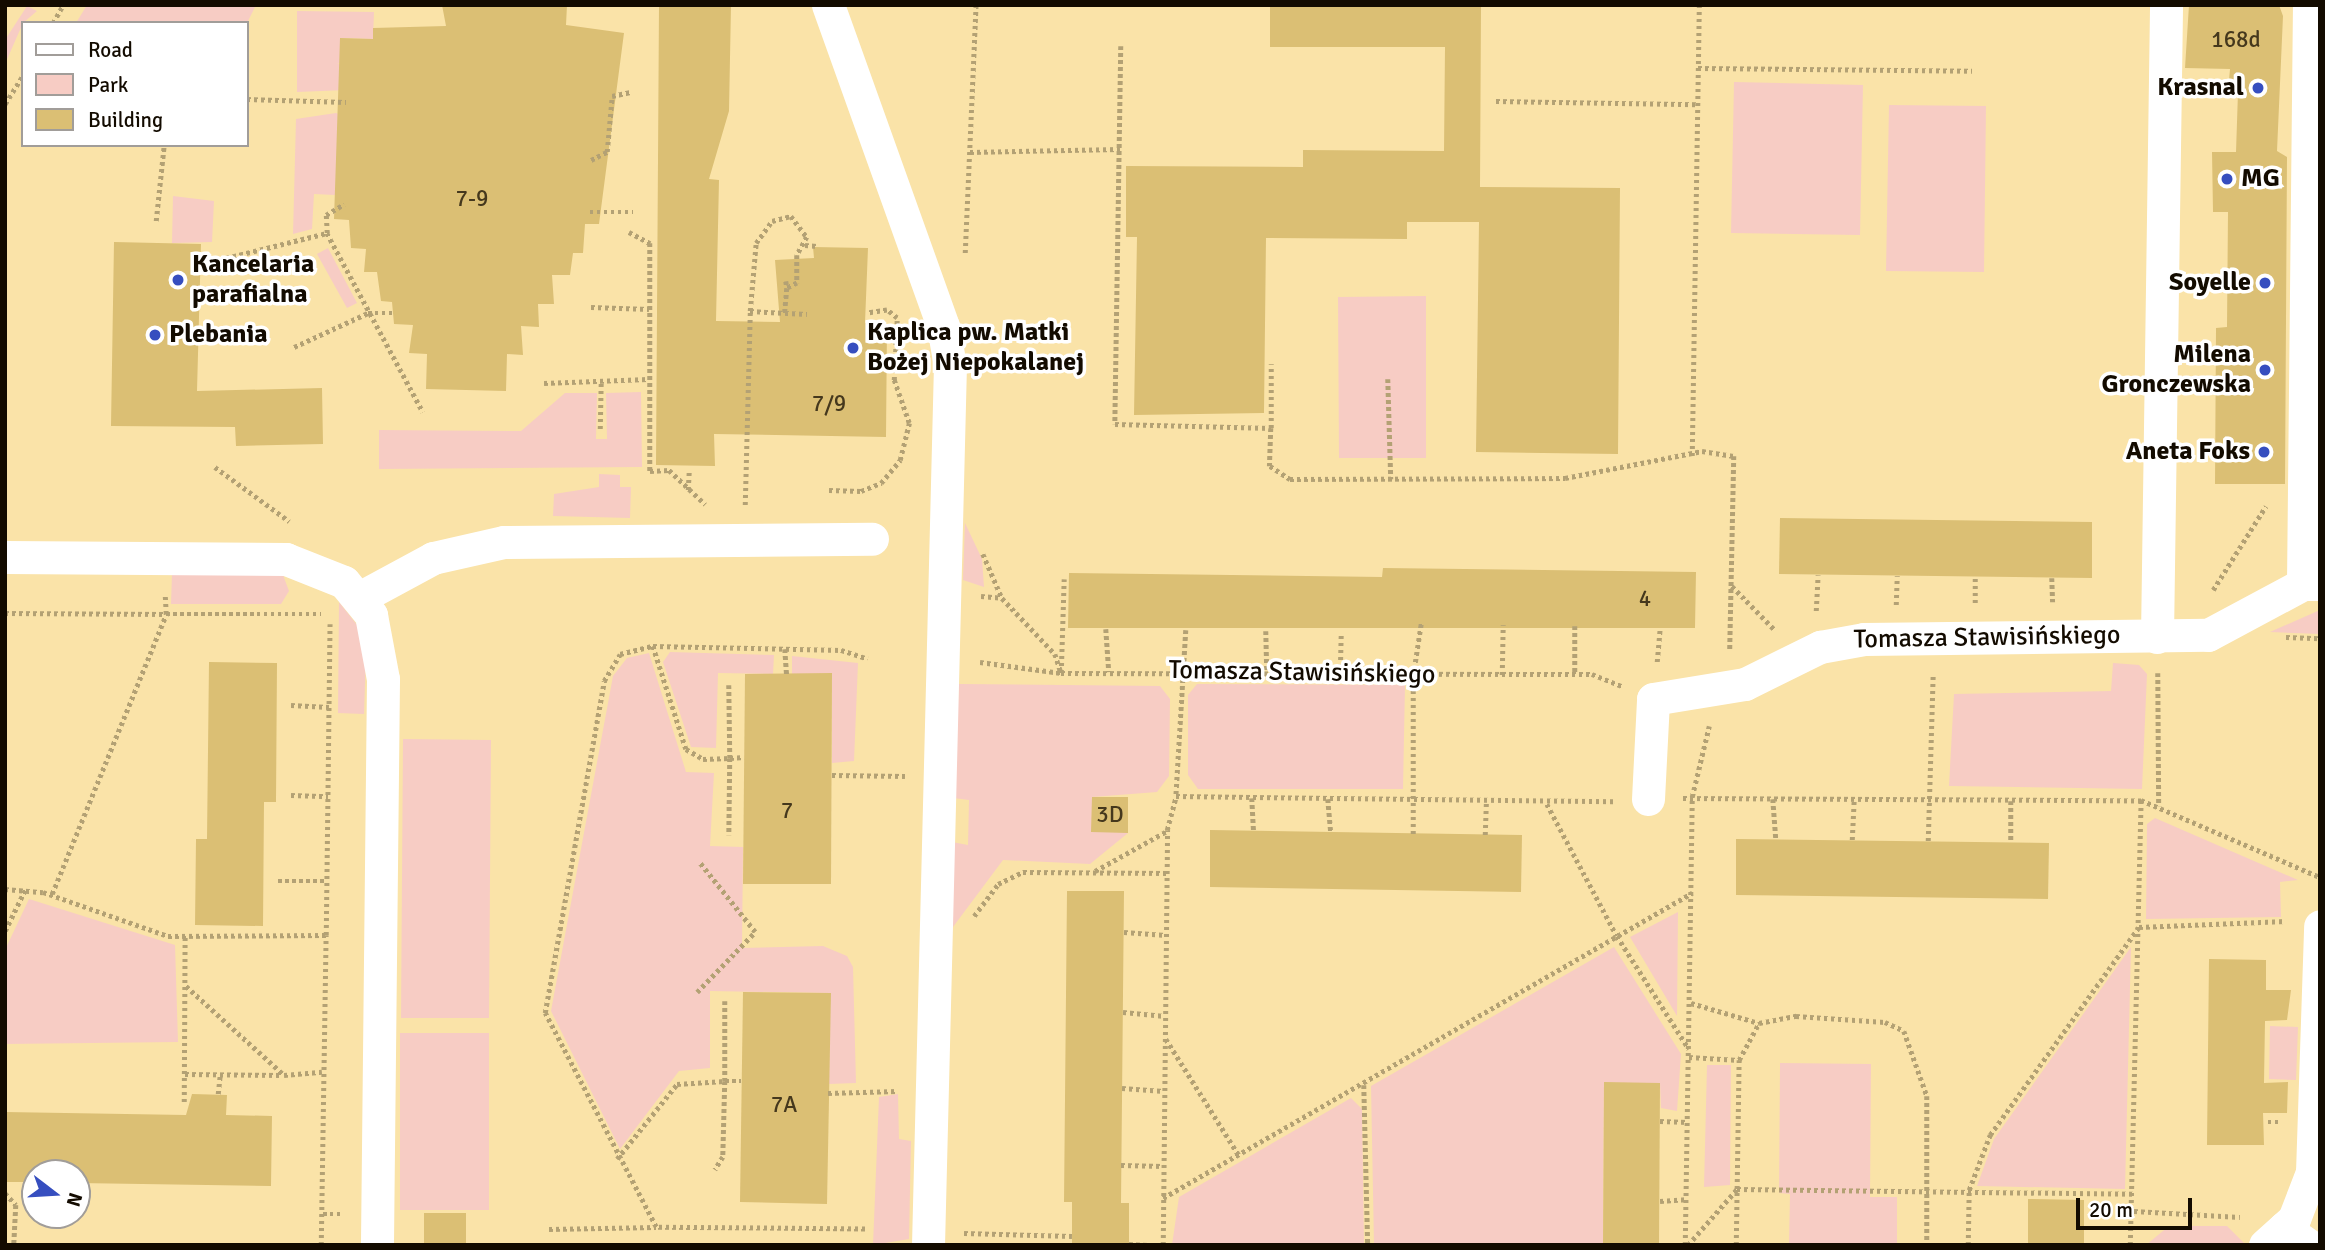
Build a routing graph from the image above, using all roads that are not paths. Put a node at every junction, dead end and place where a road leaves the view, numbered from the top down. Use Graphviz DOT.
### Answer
graph roads {
  1 [pos="828,5"];
  2 [pos="2166,5"];
  3 [pos="2309,5"];
  4 [pos="2312,324"];
  5 [pos="872,539"];
  6 [pos="5,557"];
  7 [pos="2312,584"];
  8 [pos="360,597"];
  9 [pos="2171,637"];
  10 [pos="1648,799"];
  11 [pos="2306,923"];
  12 [pos="2288,1234"];
  13 [pos="928,1239"];
  14 [pos="377,1245"];
  1 -- 13 [label="street"];
  2 -- 9 [label="street"];
  3 -- 4 [label="street"];
  4 -- 7 [label="street"];
  5 -- 8 [label="street"];
  6 -- 8 [label="street"];
  7 -- 9 [label="street, Tomasza Stawisińskiego"];
  8 -- 14 [label="street"];
  9 -- 10 [label="street, Tomasza Stawisińskiego"];
  11 -- 12 [label="street"];
}
